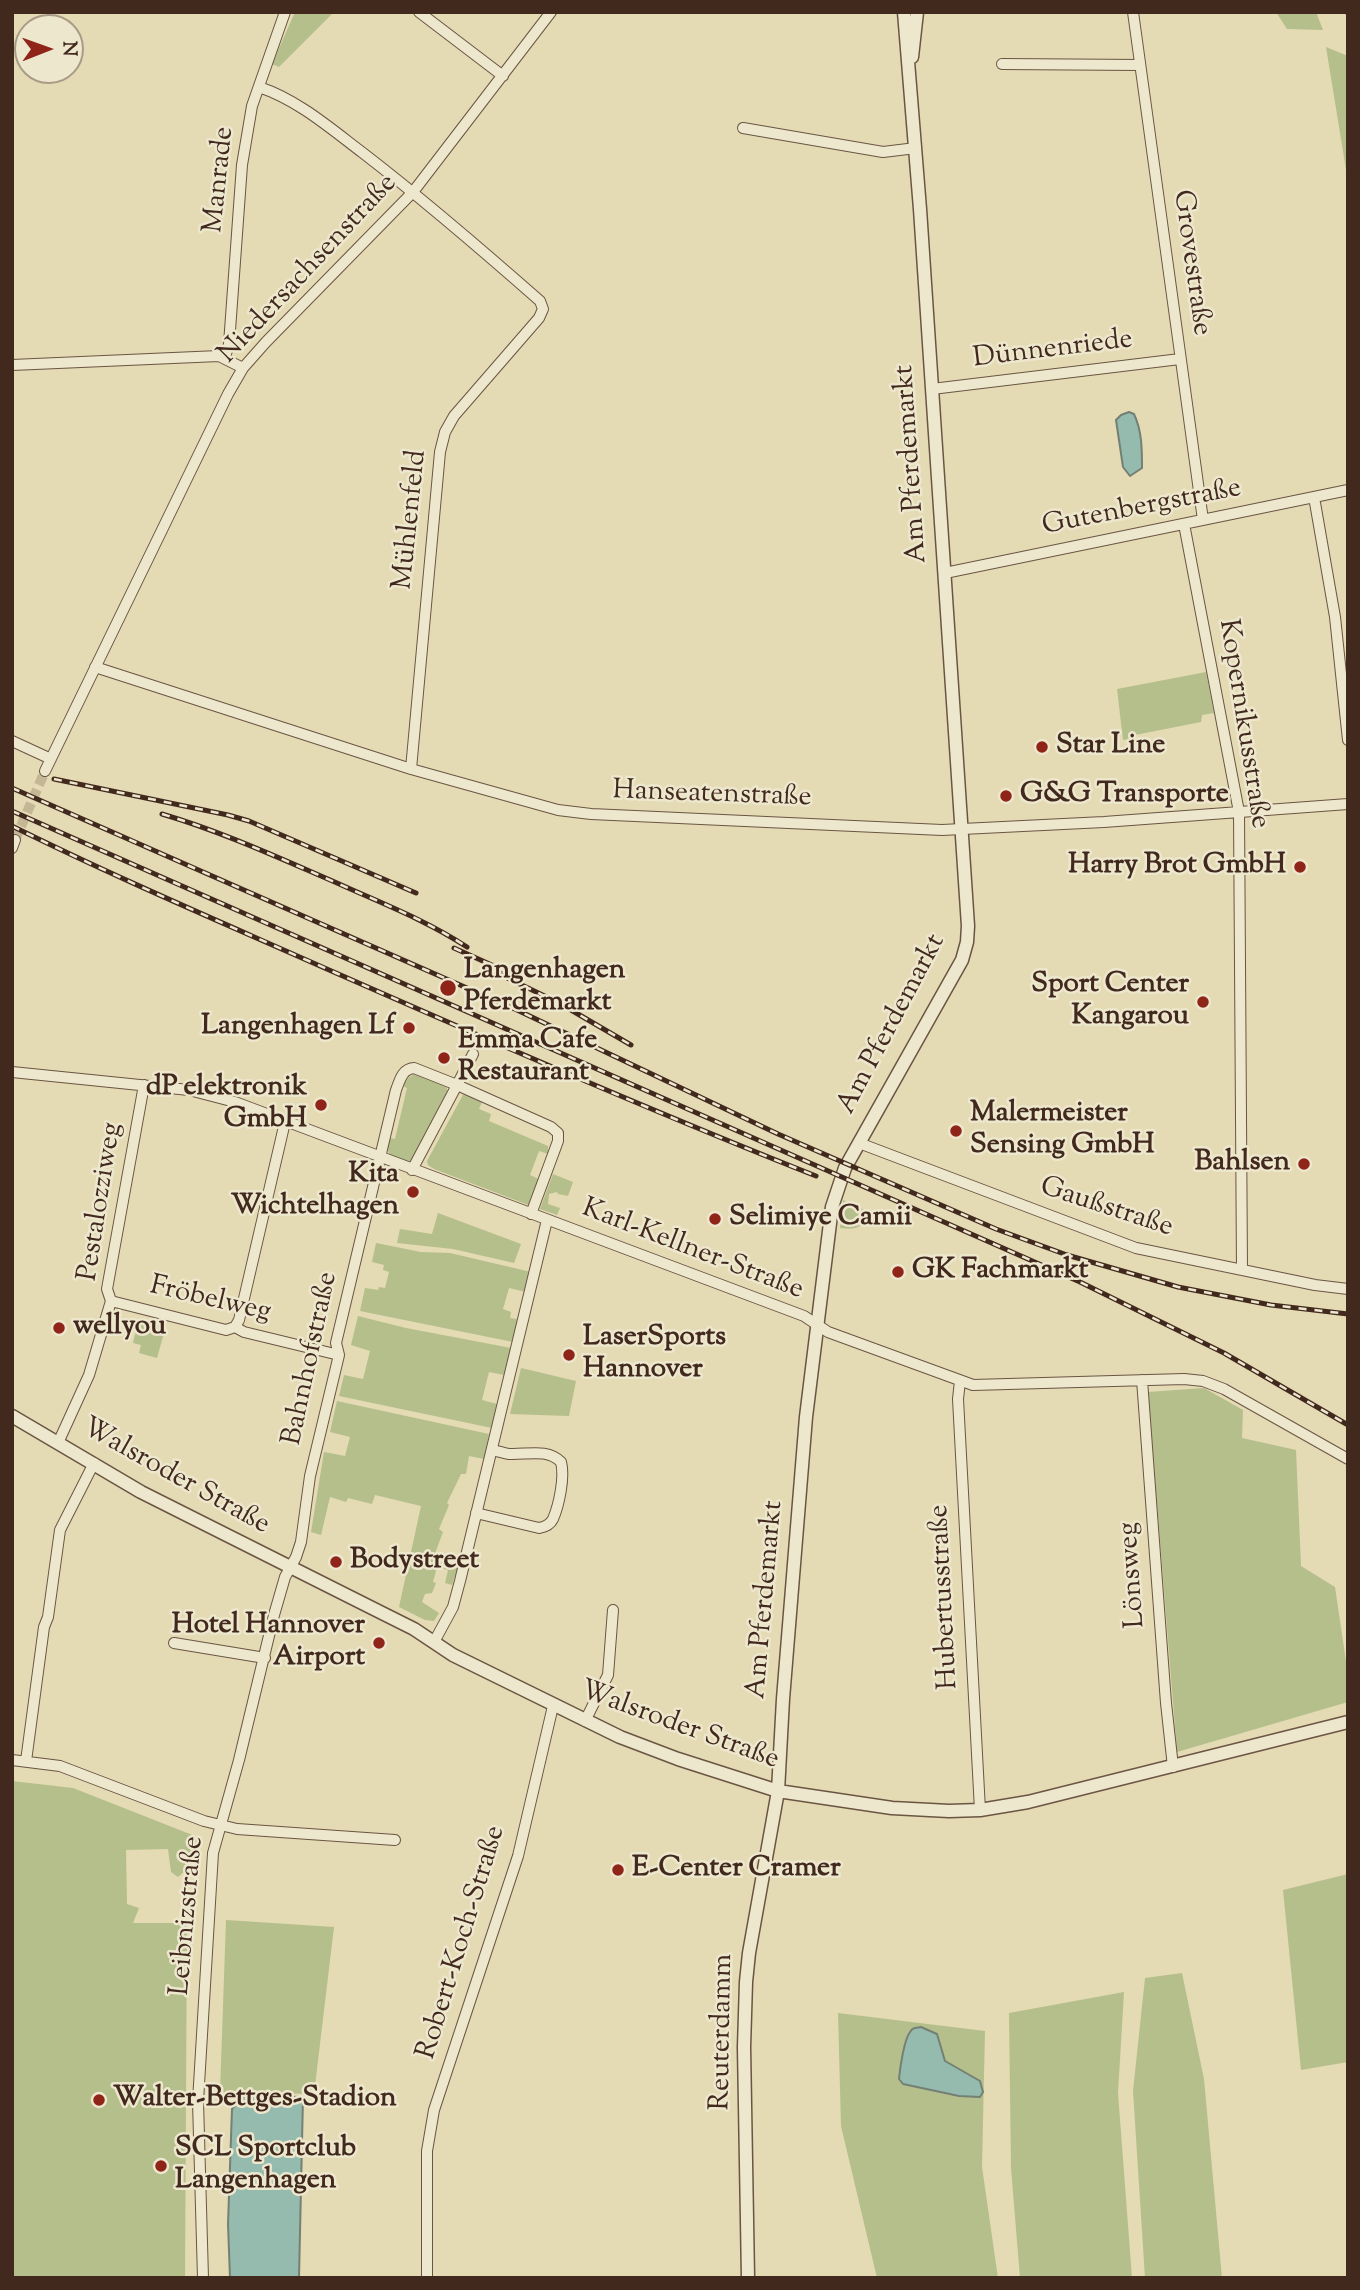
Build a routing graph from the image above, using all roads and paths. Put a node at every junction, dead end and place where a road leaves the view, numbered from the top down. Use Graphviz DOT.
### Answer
graph roads {
  1 [pos="285,12"];
  2 [pos="419,12"];
  3 [pos="551,12"];
  4 [pos="904,12"];
  5 [pos="917,12"];
  6 [pos="1132,12"];
  7 [pos="1002,64"];
  8 [pos="1140,65"];
  9 [pos="910,67"];
  10 [pos="503,76"];
  11 [pos="259,87"];
  12 [pos="743,128"];
  13 [pos="916,148"];
  14 [pos="413,192"];
  15 [pos="225,357"];
  16 [pos="1180,359"];
  17 [pos="12,365"];
  18 [pos="243,368"];
  19 [pos="932,389"];
  20 [pos="1348,490"];
  21 [pos="1314,497"];
  22 [pos="1203,520"];
  23 [pos="1184,524"];
  24 [pos="945,573"];
  25 [pos="95,667"];
  26 [pos="1348,740"];
  27 [pos="12,741"];
  28 [pos="51,759"];
  29 [pos="411,769"];
  30 [pos="45,771"];
  31 [pos="1348,804"];
  32 [pos="1239,812"];
  33 [pos="961,829"];
  34 [pos="473,1054"];
  35 [pos="12,1072"];
  36 [pos="144,1085"];
  37 [pos="457,1085"];
  38 [pos="285,1122"];
  39 [pos="859,1143"];
  40 [pos="380,1158"];
  41 [pos="412,1170"];
  42 [pos="531,1214"];
  43 [pos="547,1220"];
  44 [pos="1242,1270"];
  45 [pos="1348,1289"];
  46 [pos="111,1301"];
  47 [pos="816,1324"];
  48 [pos="235,1327"];
  49 [pos="339,1355"];
  50 [pos="1142,1380"];
  51 [pos="960,1381"];
  52 [pos="12,1416"];
  53 [pos="58,1443"];
  54 [pos="492,1450"];
  55 [pos="1348,1460"];
  56 [pos="94,1463"];
  57 [pos="476,1513"];
  58 [pos="290,1568"];
  59 [pos="613,1610"];
  60 [pos="434,1642"];
  61 [pos="174,1643"];
  62 [pos="265,1658"];
  63 [pos="553,1706"];
  64 [pos="585,1721"];
  65 [pos="1348,1722"];
  66 [pos="12,1760"];
  67 [pos="26,1761"];
  68 [pos="1173,1767"];
  69 [pos="778,1791"];
  70 [pos="979,1810"];
  71 [pos="220,1825"];
  72 [pos="395,1840"];
  73 [pos="203,2278"];
  74 [pos="427,2278"];
  75 [pos="748,2278"];
  1 -- 11 [label="street, Manrade"];
  2 -- 10 [label="street"];
  3 -- 10 [label="street, Niedersachsenstraße"];
  4 -- 9 [label="street, Am Pferdemarkt"];
  5 -- 9 [label="street, Am Pferdemarkt"];
  6 -- 8 [label="street, Grovestraße"];
  7 -- 8 [label="street"];
  8 -- 16 [label="street, Grovestraße"];
  9 -- 13 [label="street, Am Pferdemarkt"];
  10 -- 14 [label="street, Niedersachsenstraße"];
  11 -- 14 [label="street"];
  11 -- 15 [label="street, Manrade"];
  12 -- 13 [label="street"];
  13 -- 19 [label="street, Am Pferdemarkt"];
  14 -- 18 [label="street, Niedersachsenstraße"];
  14 -- 29 [label="street, Mühlenfeld"];
  15 -- 17 [label="street"];
  15 -- 18 [label="street"];
  16 -- 19 [label="street, Dünnenriede"];
  16 -- 22 [label="street, Grovestraße"];
  18 -- 25 [label="street, Niedersachsenstraße"];
  19 -- 24 [label="street, Am Pferdemarkt"];
  20 -- 21 [label="street, Gutenbergstraße"];
  21 -- 22 [label="street, Gutenbergstraße"];
  21 -- 26 [label="street"];
  22 -- 23 [label="street, Gutenbergstraße"];
  23 -- 24 [label="street, Gutenbergstraße"];
  23 -- 32 [label="street, Kopernikusstraße"];
  24 -- 33 [label="street, Am Pferdemarkt"];
  25 -- 28 [label="street, Niedersachsenstraße"];
  25 -- 29 [label="street, Hanseatenstraße"];
  27 -- 28 [label="street"];
  28 -- 30 [label="street, Niedersachsenstraße"];
  29 -- 33 [label="street, Hanseatenstraße"];
  31 -- 32 [label="street, Hanseatenstraße"];
  32 -- 33 [label="street, Hanseatenstraße"];
  32 -- 44 [label="street, Kopernikusstraße"];
  33 -- 39 [label="street, Am Pferdemarkt"];
  34 -- 37 [label="street"];
  35 -- 36 [label="street, Karl-Kellner-Straße"];
  36 -- 38 [label="street, Karl-Kellner-Straße"];
  36 -- 46 [label="street, Pestalozziweg"];
  37 -- 40 [label="street, Bahnhofstraße"];
  37 -- 41 [label="street"];
  37 -- 42 [label="street"];
  38 -- 40 [label="street, Karl-Kellner-Straße"];
  38 -- 48 [label="street"];
  39 -- 44 [label="street, Gaußstraße"];
  39 -- 47 [label="street, Am Pferdemarkt"];
  40 -- 41 [label="street, Karl-Kellner-Straße"];
  40 -- 49 [label="street, Bahnhofstraße"];
  41 -- 42 [label="street, Karl-Kellner-Straße"];
  42 -- 43 [label="street, Karl-Kellner-Straße"];
  43 -- 47 [label="street, Karl-Kellner-Straße"];
  43 -- 54 [label="street"];
  44 -- 45 [label="street, Gaußstraße"];
  46 -- 48 [label="street, Fröbelweg"];
  46 -- 53 [label="street, Pestalozziweg"];
  47 -- 51 [label="street, Karl-Kellner-Straße"];
  47 -- 69 [label="street, Am Pferdemarkt"];
  48 -- 49 [label="street, Fröbelweg"];
  49 -- 58 [label="street, Bahnhofstraße"];
  50 -- 51 [label="street, Karl-Kellner-Straße"];
  50 -- 55 [label="street, Karl-Kellner-Straße"];
  50 -- 68 [label="street, Lönsweg"];
  51 -- 70 [label="street, Hubertusstraße"];
  52 -- 53 [label="street, Walsroder Straße"];
  53 -- 56 [label="street, Walsroder Straße"];
  54 -- 57 [label="street"];
  54 -- 57 [label="street"];
  56 -- 58 [label="street, Walsroder Straße"];
  56 -- 67 [label="street"];
  57 -- 60 [label="street"];
  58 -- 60 [label="street, Walsroder Straße"];
  58 -- 62 [label="street, Leibnizstraße"];
  59 -- 64 [label="street"];
  60 -- 63 [label="street, Walsroder Straße"];
  61 -- 62 [label="street"];
  62 -- 71 [label="street, Leibnizstraße"];
  63 -- 64 [label="street, Walsroder Straße"];
  63 -- 74 [label="street, Robert-Koch-Straße"];
  64 -- 69 [label="street, Walsroder Straße"];
  65 -- 68 [label="street, Walsroder Straße"];
  66 -- 67 [label="street"];
  67 -- 71 [label="street"];
  68 -- 70 [label="street, Walsroder Straße"];
  69 -- 70 [label="street, Walsroder Straße"];
  69 -- 75 [label="street, Reuterdamm"];
  71 -- 72 [label="street"];
  71 -- 73 [label="street, Leibnizstraße"];
}
